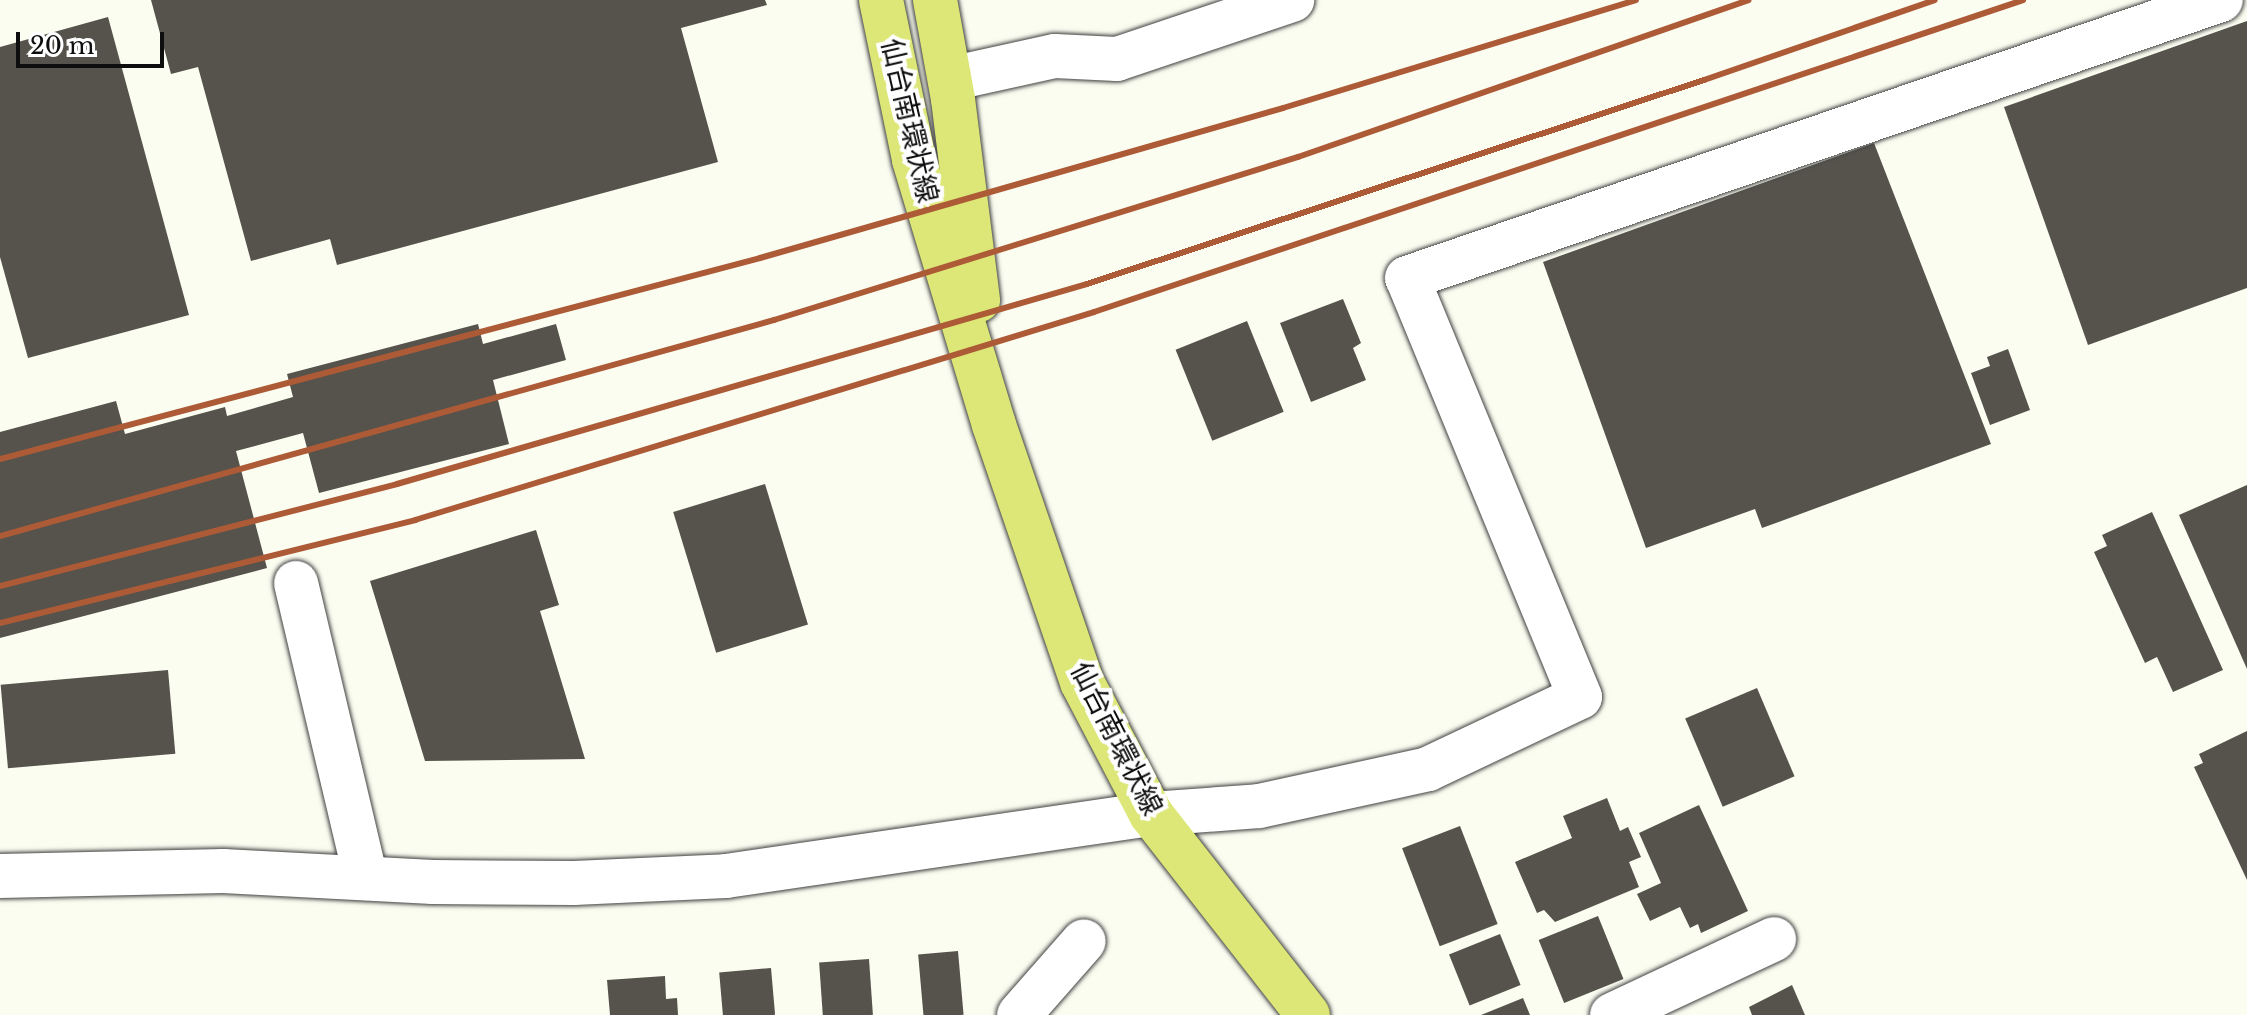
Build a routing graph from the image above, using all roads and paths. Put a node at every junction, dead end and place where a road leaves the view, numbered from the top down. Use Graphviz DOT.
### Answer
graph roads {
  1 [pos="881,0"];
  2 [pos="935,0"];
  3 [pos="1292,0"];
  4 [pos="2221,0"];
  5 [pos="950,79"];
  6 [pos="994,425"];
  7 [pos="296,583"];
  8 [pos="1151,814"];
  9 [pos="0,876"];
  10 [pos="366,878"];
  11 [pos="1774,939"];
  12 [pos="1084,941"];
  13 [pos="1019,1015"];
  14 [pos="1308,1015"];
  15 [pos="1612,1015"];
  1 -- 6 [label="main road, 仙台南環状線"];
  2 -- 5 [label="main road, 仙台南環状線"];
  3 -- 5 [label="street"];
  4 -- 8 [label="street"];
  5 -- 6 [label="main road, 仙台南環状線"];
  6 -- 8 [label="main road, 仙台南環状線"];
  7 -- 10 [label="street"];
  8 -- 10 [label="street"];
  8 -- 14 [label="main road, 仙台南環状線"];
  9 -- 10 [label="street"];
  11 -- 15 [label="street"];
  12 -- 13 [label="street"];
}
